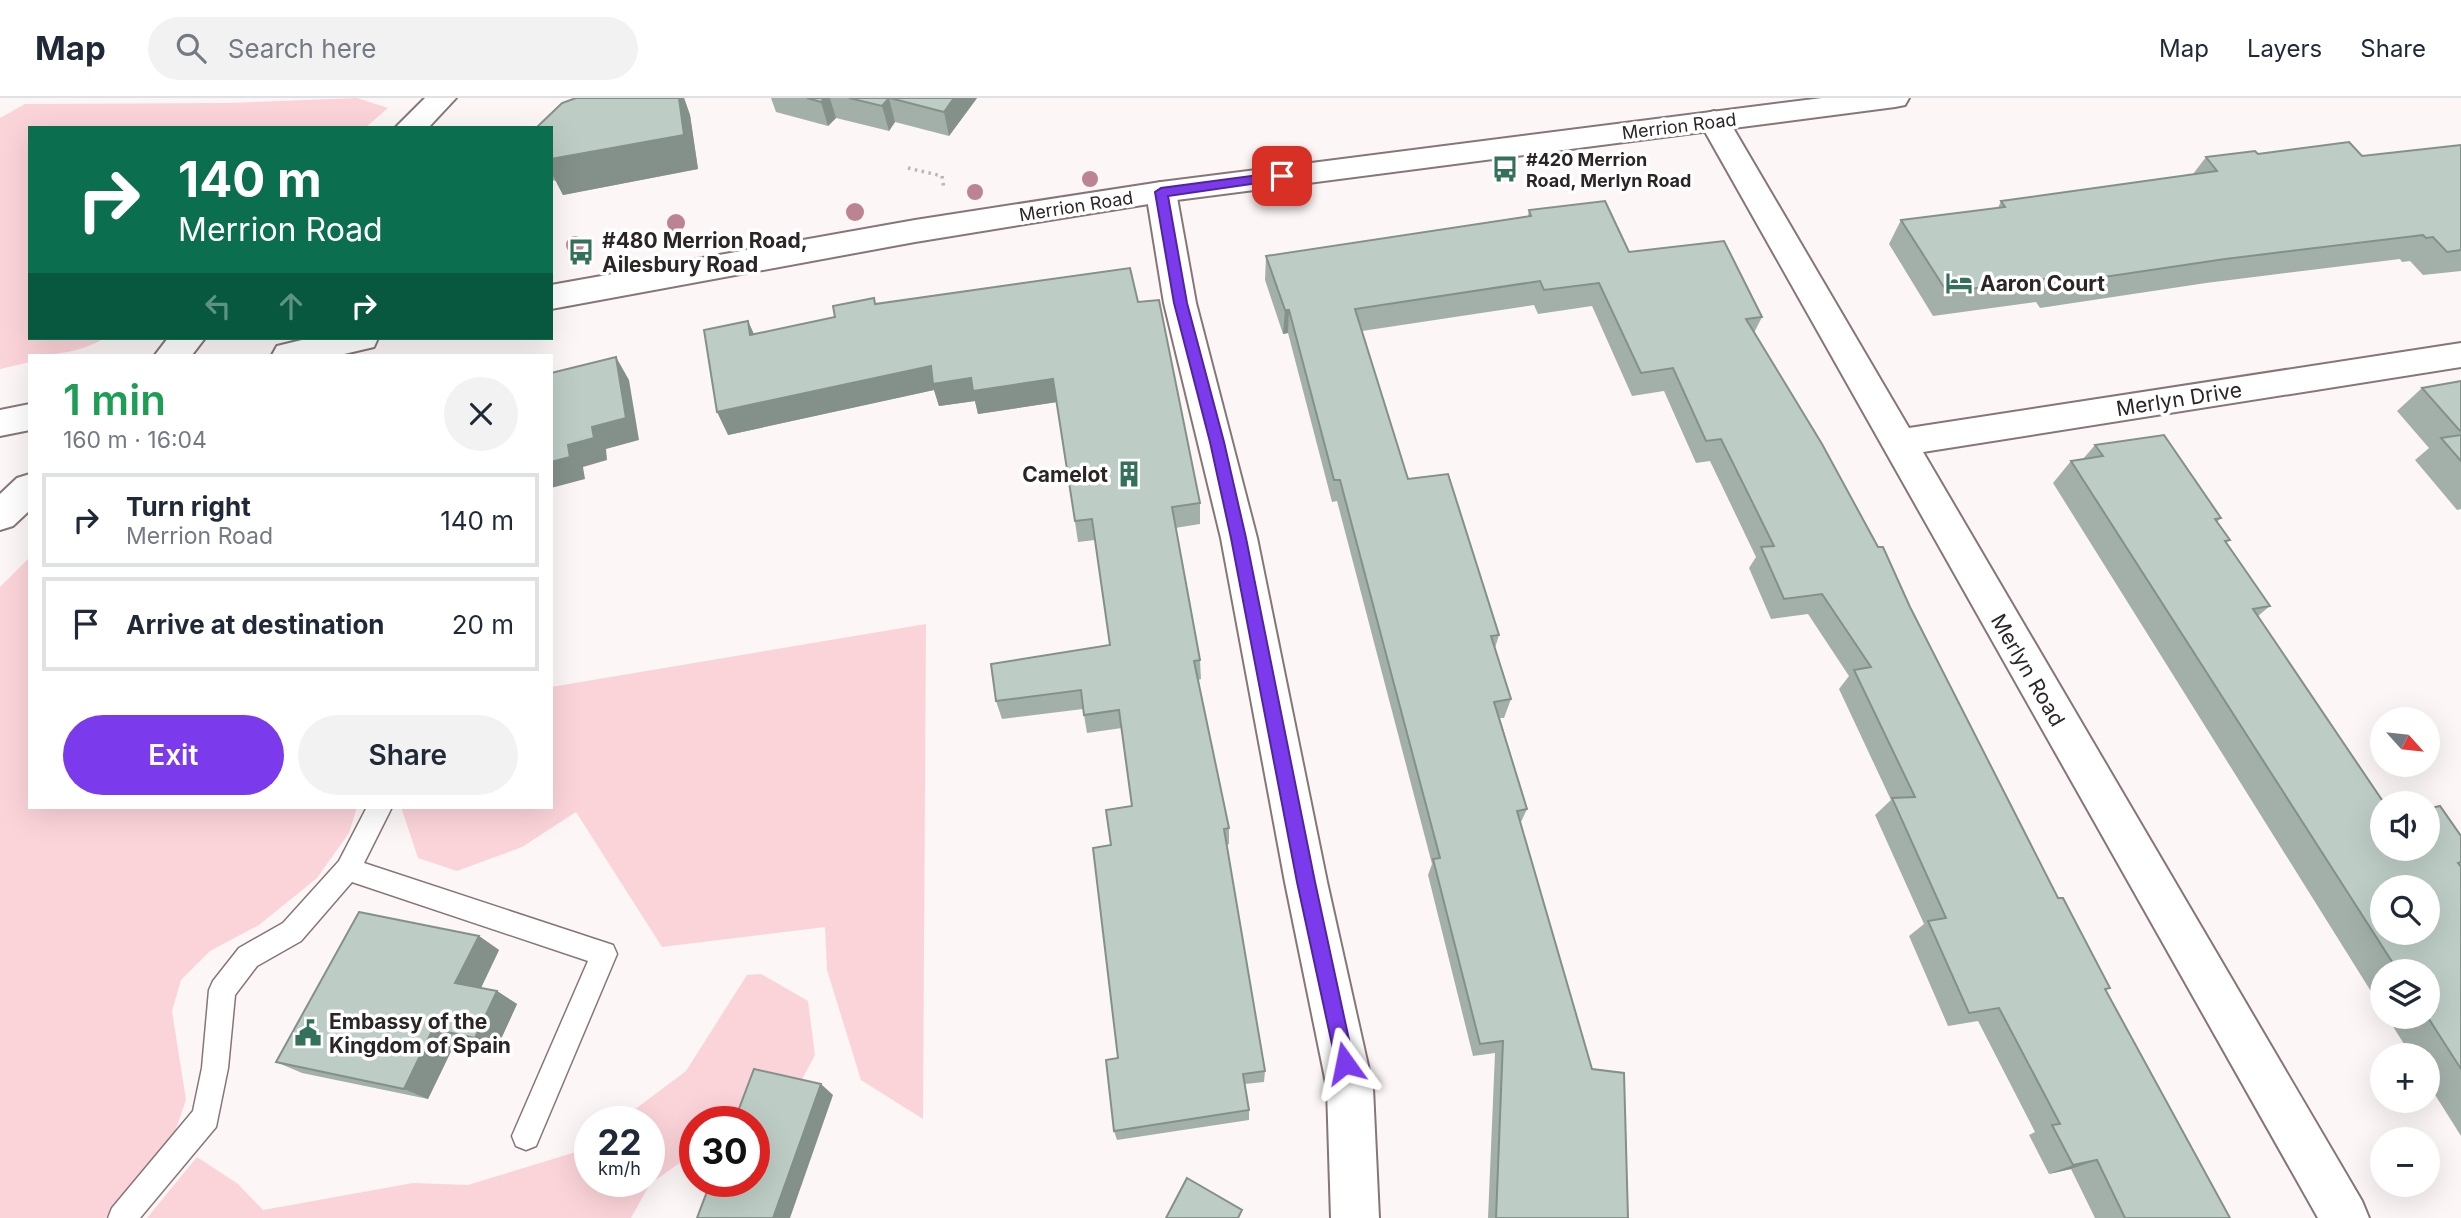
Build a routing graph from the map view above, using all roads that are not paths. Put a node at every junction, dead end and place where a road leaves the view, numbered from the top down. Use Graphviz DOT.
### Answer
graph roads {
  1 [pos="442,98"];
  2 [pos="1895,98"];
  3 [pos="1714,121"];
  4 [pos="412,126"];
  5 [pos="1161,192"];
  6 [pos="553,297"];
  7 [pos="187,340"];
  8 [pos="353,340"];
  9 [pos="172,354"];
  10 [pos="293,354"];
  11 [pos="2461,355"];
  12 [pos="28,416"];
  13 [pos="0,423"];
  14 [pos="1898,443"];
  15 [pos="28,490"];
  16 [pos="0,516"];
  17 [pos="379,809"];
  18 [pos="348,869"];
  19 [pos="526,1136"];
  20 [pos="121,1218"];
  21 [pos="1355,1218"];
  22 [pos="2345,1218"];
  1 -- 4 [label="street"];
  2 -- 3 [label="street, Merrion Road"];
  3 -- 5 [label="street, Merrion Road"];
  3 -- 14 [label="street, Merlyn Road"];
  5 -- 6 [label="street, Merrion Road"];
  5 -- 21 [label="street"];
  7 -- 9 [label="street"];
  8 -- 10 [label="street"];
  11 -- 14 [label="street, Merlyn Drive"];
  12 -- 13 [label="street"];
  14 -- 22 [label="street, Merlyn Road"];
  15 -- 16 [label="street"];
  17 -- 18 [label="lane"];
  18 -- 19 [label="lane"];
  18 -- 20 [label="lane"];
}
